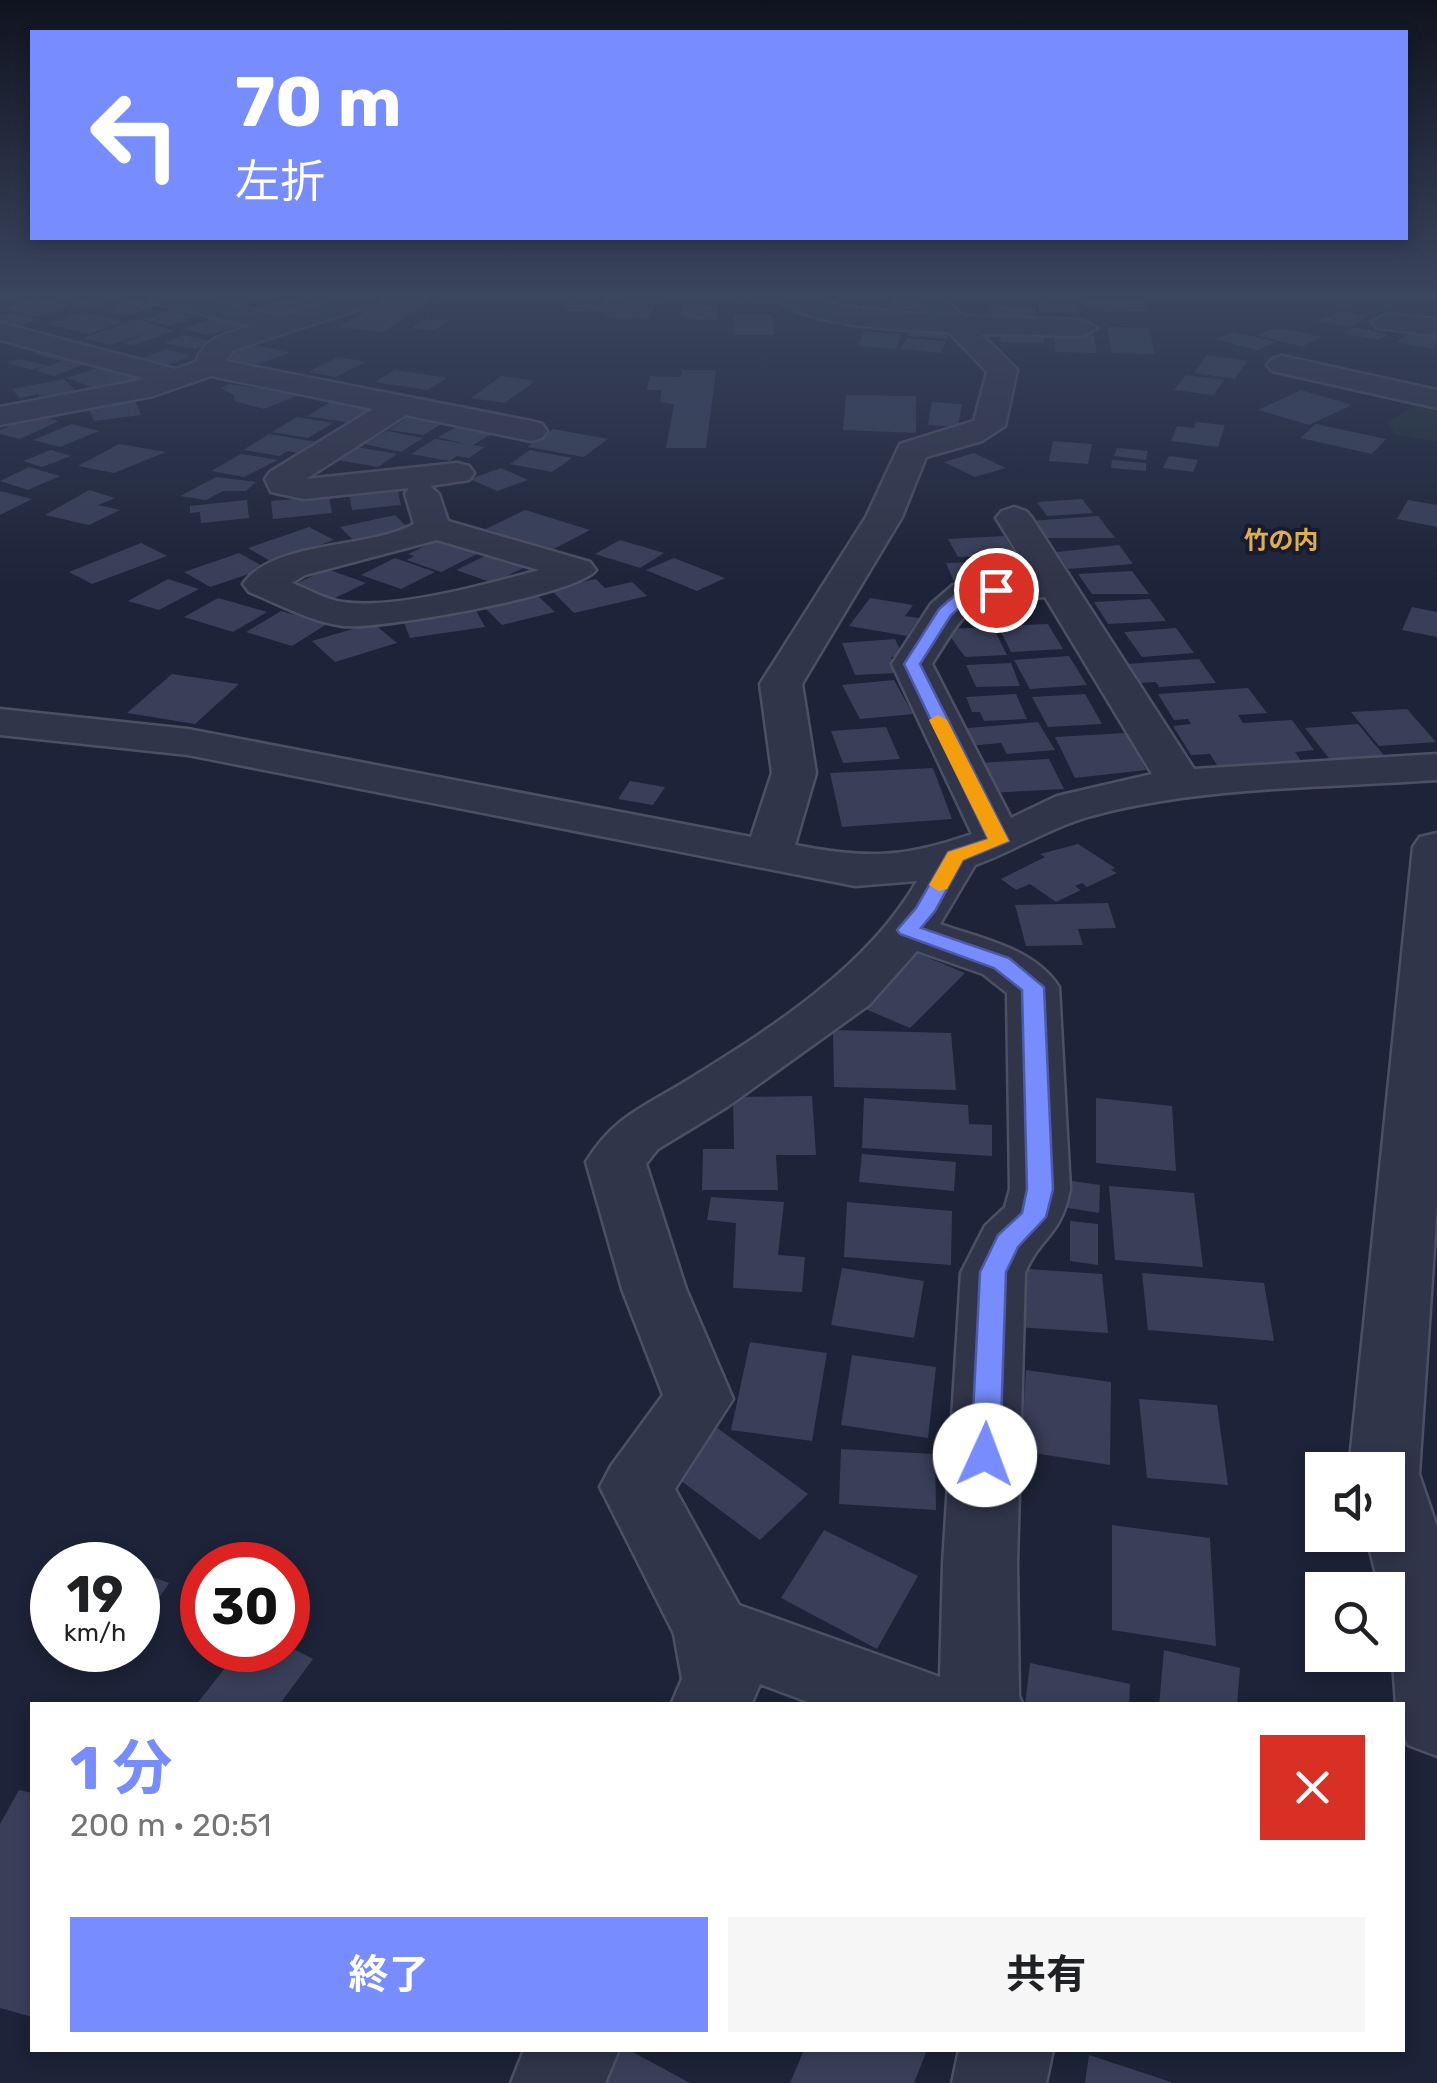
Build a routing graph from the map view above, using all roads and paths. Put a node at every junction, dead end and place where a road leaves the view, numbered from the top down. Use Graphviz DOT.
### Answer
graph roads {
  1 [pos="110,393"];
  2 [pos="343,393"];
  3 [pos="997,393"];
  4 [pos="401,405"];
  5 [pos="0,416"];
  6 [pos="457,473"];
  7 [pos="1014,518"];
  8 [pos="433,528"];
  9 [pos="1056,585"];
  10 [pos="0,722"];
  11 [pos="1436,768"];
  12 [pos="1437,778"];
  13 [pos="1182,784"];
  14 [pos="1437,847"];
  15 [pos="977,849"];
  16 [pos="768,857"];
  17 [pos="907,930"];
  18 [pos="1435,938"];
  19 [pos="1414,1374"];
  20 [pos="1390,1452"];
  21 [pos="1405,1544"];
  22 [pos="712,1630"];
  23 [pos="712,1702"];
  24 [pos="906,1702"];
  25 [pos="982,1702"];
  26 [pos="1437,1718"];
  27 [pos="571,2052"];
  28 [pos="1006,2052"];
  29 [pos="558,2083"];
  30 [pos="999,2083"];
  1 -- 5 [label="street"];
  2 -- 4 [label="street"];
  3 -- 16 [label="street"];
  4 -- 6 [label="street"];
  4 -- 6 [label="street"];
  6 -- 8 [label="street"];
  7 -- 9 [label="street"];
  8 -- 8 [label="street"];
  9 -- 13 [label="street"];
  9 -- 15 [label="street"];
  10 -- 16 [label="street"];
  11 -- 12 [label="street"];
  11 -- 13 [label="street"];
  13 -- 15 [label="street"];
  14 -- 18 [label="street"];
  15 -- 16 [label="street"];
  15 -- 17 [label="street"];
  17 -- 22 [label="street"];
  17 -- 25 [label="street"];
  18 -- 19 [label="street"];
  19 -- 20 [label="street"];
  21 -- 26 [label="street"];
  22 -- 23 [label="street"];
  22 -- 24 [label="street"];
  27 -- 29 [label="street"];
  28 -- 30 [label="street"];
}
